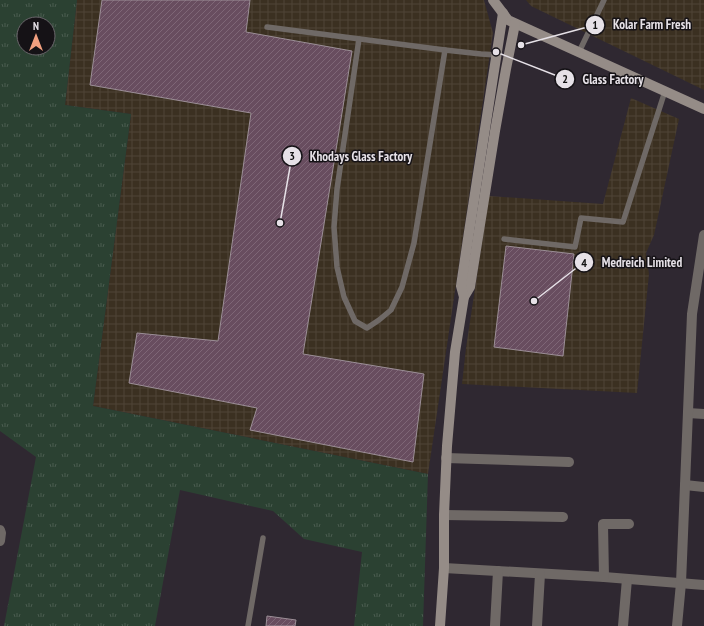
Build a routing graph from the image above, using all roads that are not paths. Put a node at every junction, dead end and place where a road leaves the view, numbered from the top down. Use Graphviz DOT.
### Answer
graph roads {
  1 [pos="493,0"];
  2 [pos="604,0"];
  3 [pos="503,13"];
  4 [pos="515,24"];
  5 [pos="267,27"];
  6 [pos="360,40"];
  7 [pos="445,50"];
  8 [pos="579,52"];
  9 [pos="496,55"];
  10 [pos="665,91"];
  11 [pos="704,109"];
  12 [pos="704,235"];
  13 [pos="504,239"];
  14 [pos="464,297"];
  15 [pos="688,413"];
  16 [pos="704,414"];
  17 [pos="446,458"];
  18 [pos="569,462"];
  19 [pos="685,486"];
  20 [pos="704,487"];
  21 [pos="444,515"];
  22 [pos="563,517"];
  23 [pos="629,524"];
  24 [pos="0,530"];
  25 [pos="263,538"];
  26 [pos="0,541"];
  27 [pos="444,568"];
  28 [pos="498,571"];
  29 [pos="540,574"];
  30 [pos="604,577"];
  31 [pos="627,579"];
  32 [pos="681,583"];
  33 [pos="704,585"];
  34 [pos="248,626"];
  35 [pos="440,626"];
  36 [pos="495,626"];
  37 [pos="537,626"];
  38 [pos="623,626"];
  39 [pos="677,626"];
  1 -- 3 [label="street"];
  2 -- 8 [label="lane"];
  3 -- 4 [label="street"];
  3 -- 9 [label="street"];
  4 -- 8 [label="street"];
  4 -- 14 [label="street"];
  5 -- 6 [label="lane"];
  6 -- 7 [label="lane"];
  6 -- 7 [label="lane"];
  7 -- 9 [label="lane"];
  8 -- 10 [label="street"];
  9 -- 14 [label="street"];
  10 -- 11 [label="street"];
  10 -- 13 [label="lane"];
  12 -- 15 [label="street"];
  14 -- 17 [label="street"];
  15 -- 16 [label="street"];
  15 -- 19 [label="street"];
  17 -- 18 [label="street"];
  17 -- 21 [label="street"];
  19 -- 20 [label="street"];
  19 -- 32 [label="street"];
  21 -- 22 [label="street"];
  21 -- 27 [label="street"];
  23 -- 30 [label="street"];
  24 -- 26 [label="street"];
  25 -- 34 [label="lane"];
  27 -- 28 [label="street"];
  27 -- 35 [label="street"];
  28 -- 29 [label="street"];
  28 -- 36 [label="street"];
  29 -- 30 [label="street"];
  29 -- 37 [label="street"];
  30 -- 31 [label="street"];
  31 -- 32 [label="street"];
  31 -- 38 [label="street"];
  32 -- 33 [label="street"];
  32 -- 39 [label="street"];
}
